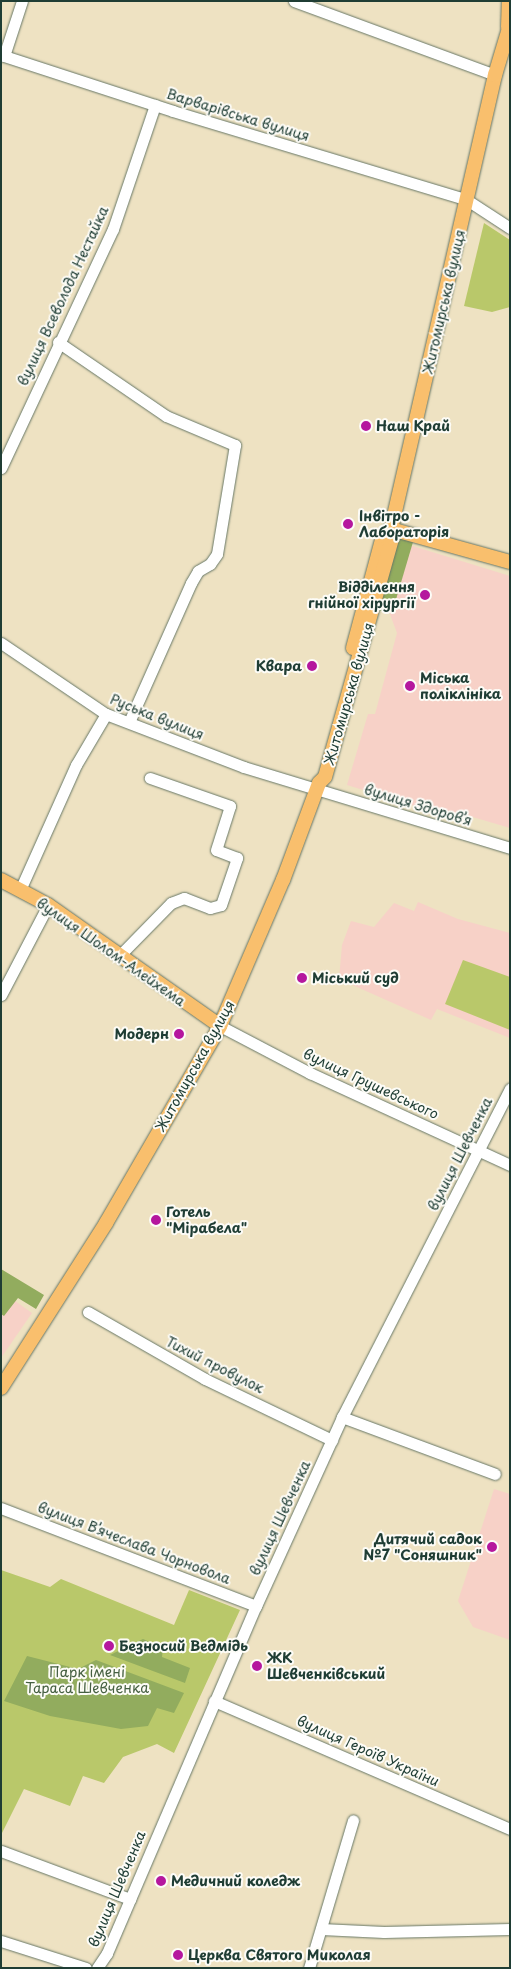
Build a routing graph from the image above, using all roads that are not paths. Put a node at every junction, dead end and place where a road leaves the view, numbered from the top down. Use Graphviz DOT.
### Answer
graph roads {
  1 [pos="22,1"];
  2 [pos="294,1"];
  3 [pos="509,1"];
  4 [pos="509,26"];
  5 [pos="2,55"];
  6 [pos="504,61"];
  7 [pos="495,75"];
  8 [pos="155,105"];
  9 [pos="467,200"];
  10 [pos="510,228"];
  11 [pos="58,342"];
  12 [pos="1,468"];
  13 [pos="391,529"];
  14 [pos="510,562"];
  15 [pos="1,644"];
  16 [pos="106,714"];
  17 [pos="130,722"];
  18 [pos="150,778"];
  19 [pos="318,786"];
  20 [pos="510,848"];
  21 [pos="1,880"];
  22 [pos="20,890"];
  23 [pos="48,905"];
  24 [pos="120,955"];
  25 [pos="1,995"];
  26 [pos="220,1026"];
  27 [pos="510,1089"];
  28 [pos="480,1152"];
  29 [pos="510,1165"];
  30 [pos="88,1312"];
  31 [pos="1,1388"];
  32 [pos="342,1417"];
  33 [pos="332,1440"];
  34 [pos="496,1474"];
  35 [pos="1,1508"];
  36 [pos="256,1606"];
  37 [pos="214,1701"];
  38 [pos="354,1820"];
  39 [pos="510,1829"];
  40 [pos="1,1851"];
  41 [pos="130,1899"];
  42 [pos="510,1929"];
  43 [pos="321,1930"];
  44 [pos="1,1941"];
  45 [pos="86,1968"];
  46 [pos="97,1968"];
  47 [pos="309,1968"];
  1 -- 5 [label="street"];
  2 -- 7 [label="street"];
  3 -- 4 [label="main road, Житомирська вулиця"];
  4 -- 6 [label="main road, Житомирська вулиця"];
  5 -- 8 [label="street, Варварівська вулиця"];
  6 -- 7 [label="main road, Житомирська вулиця"];
  7 -- 9 [label="main road, Житомирська вулиця"];
  8 -- 9 [label="street, Варварівська вулиця"];
  8 -- 11 [label="street, вулиця Всеволода Нестайка"];
  9 -- 10 [label="street, Варварівська вулиця"];
  9 -- 13 [label="main road, Житомирська вулиця"];
  11 -- 12 [label="street, вулиця Всеволода Нестайка"];
  11 -- 17 [label="street"];
  13 -- 14 [label="main road"];
  13 -- 19 [label="main road, Житомирська вулиця"];
  15 -- 16 [label="street, Руська вулиця"];
  16 -- 17 [label="street, Руська вулиця"];
  16 -- 22 [label="street"];
  17 -- 19 [label="street, Руська вулиця"];
  18 -- 24 [label="street"];
  19 -- 20 [label="street, вулиця Здоровʼя"];
  19 -- 26 [label="main road, Житомирська вулиця"];
  21 -- 22 [label="main road, вулиця Шолом-Алейхема"];
  22 -- 23 [label="main road, вулиця Шолом-Алейхема"];
  23 -- 24 [label="main road, вулиця Шолом-Алейхема"];
  23 -- 25 [label="street"];
  24 -- 26 [label="main road, вулиця Шолом-Алейхема"];
  26 -- 28 [label="street, вулиця Грушевського"];
  26 -- 31 [label="main road, Житомирська вулиця"];
  27 -- 28 [label="street, вулиця Шевченка"];
  28 -- 29 [label="street, вулиця Грушевського"];
  28 -- 32 [label="street, вулиця Шевченка"];
  30 -- 33 [label="street, Тихий провулок"];
  32 -- 33 [label="street, вулиця Шевченка"];
  32 -- 34 [label="street"];
  33 -- 36 [label="street, вулиця Шевченка"];
  35 -- 36 [label="street, вулиця Вʼячеслава Чорновола"];
  36 -- 37 [label="street, вулиця Шевченка"];
  37 -- 39 [label="street, вулиця Героїв України"];
  37 -- 41 [label="street, вулиця Шевченка"];
  38 -- 43 [label="street"];
  40 -- 41 [label="street"];
  41 -- 46 [label="street, вулиця Шевченка"];
  42 -- 43 [label="street"];
  43 -- 47 [label="street"];
  44 -- 45 [label="street"];
}
